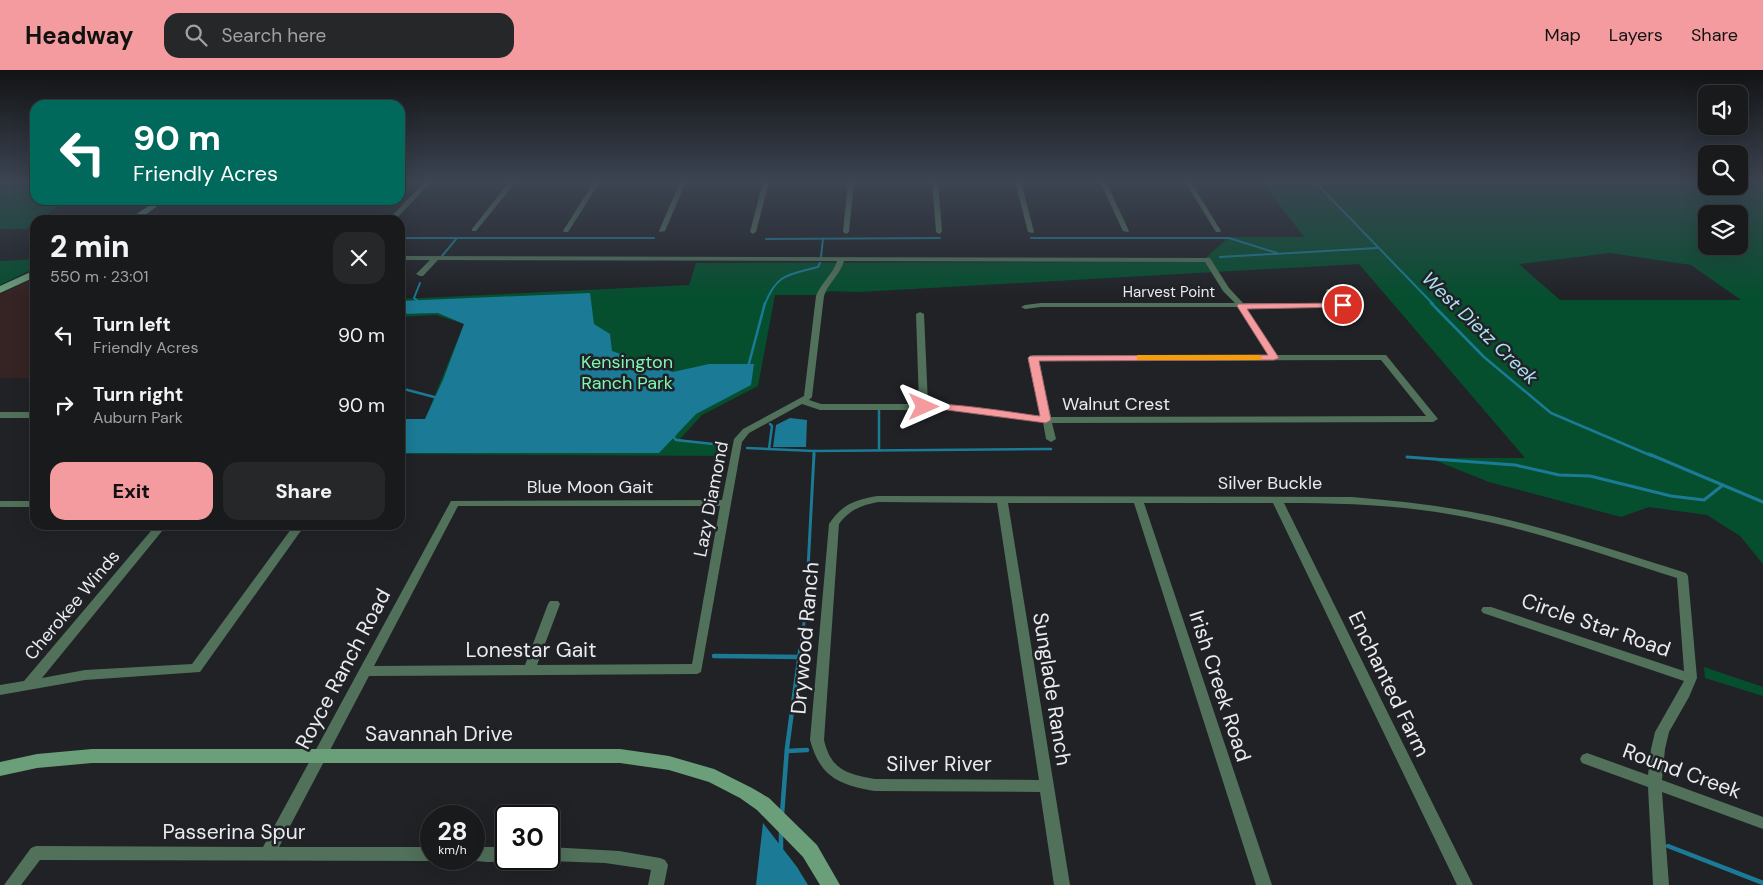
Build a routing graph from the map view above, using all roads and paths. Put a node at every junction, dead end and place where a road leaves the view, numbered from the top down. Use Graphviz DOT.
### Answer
graph roads {
  1 [pos="482,220"];
  2 [pos="573,220"];
  3 [pos="667,220"];
  4 [pos="756,220"];
  5 [pos="847,220"];
  6 [pos="938,220"];
  7 [pos="1028,220"];
  8 [pos="1121,220"];
  9 [pos="1211,220"];
  10 [pos="474,230"];
  11 [pos="566,231"];
  12 [pos="662,231"];
  13 [pos="1218,231"];
  14 [pos="753,232"];
  15 [pos="846,232"];
  16 [pos="939,232"];
  17 [pos="1031,232"];
  18 [pos="1126,232"];
  19 [pos="405,258"];
  20 [pos="435,259"];
  21 [pos="841,260"];
  22 [pos="420,274"];
  23 [pos="30,275"];
  24 [pos="0,290"];
  25 [pos="1330,291"];
  26 [pos="1241,306"];
  27 [pos="1025,307"];
  28 [pos="920,314"];
  29 [pos="1274,358"];
  30 [pos="802,401"];
  31 [pos="924,407"];
  32 [pos="0,415"];
  33 [pos="30,415"];
  34 [pos="1046,420"];
  35 [pos="1051,440"];
  36 [pos="1002,500"];
  37 [pos="1138,500"];
  38 [pos="1277,500"];
  39 [pos="455,503"];
  40 [pos="0,504"];
  41 [pos="30,504"];
  42 [pos="725,504"];
  43 [pos="848,507"];
  44 [pos="158,530"];
  45 [pos="296,530"];
  46 [pos="554,604"];
  47 [pos="1487,610"];
  48 [pos="697,669"];
  49 [pos="529,670"];
  50 [pos="365,671"];
  51 [pos="1691,678"];
  52 [pos="29,684"];
  53 [pos="0,690"];
  54 [pos="319,757"];
  55 [pos="1588,759"];
  56 [pos="0,769"];
  57 [pos="834,772"];
  58 [pos="1655,784"];
  59 [pos="1047,786"];
  60 [pos="1763,823"];
  61 [pos="267,854"];
  62 [pos="420,854"];
  63 [pos="560,854"];
  64 [pos="12,885"];
  65 [pos="656,885"];
  66 [pos="830,885"];
  67 [pos="1062,885"];
  68 [pos="1264,885"];
  69 [pos="1465,885"];
  70 [pos="1662,885"];
  1 -- 10 [label="street"];
  2 -- 11 [label="street"];
  3 -- 12 [label="street"];
  4 -- 14 [label="street"];
  5 -- 15 [label="street"];
  6 -- 16 [label="street"];
  7 -- 17 [label="street"];
  8 -- 18 [label="street"];
  9 -- 13 [label="street"];
  19 -- 20 [label="street"];
  20 -- 21 [label="street"];
  20 -- 22 [label="street"];
  21 -- 26 [label="street"];
  21 -- 30 [label="street"];
  23 -- 24 [label="street"];
  25 -- 26 [label="street, Harvest Point"];
  26 -- 27 [label="street, Harvest Point"];
  26 -- 29 [label="street"];
  28 -- 31 [label="street"];
  29 -- 34 [label="street"];
  29 -- 34 [label="street, Walnut Crest"];
  30 -- 31 [label="street, Walnut Crest"];
  30 -- 42 [label="street, Lazy Diamond"];
  31 -- 34 [label="street, Walnut Crest"];
  32 -- 33 [label="street"];
  34 -- 35 [label="street"];
  36 -- 37 [label="street, Silver Buckle"];
  36 -- 43 [label="street, Silver Buckle"];
  36 -- 59 [label="street, Sunglade Ranch"];
  37 -- 38 [label="street, Silver Buckle"];
  37 -- 68 [label="street, Irish Creek Road"];
  38 -- 51 [label="street, Silver Buckle"];
  38 -- 69 [label="street, Enchanted Farm"];
  39 -- 42 [label="street, Blue Moon Gait"];
  39 -- 50 [label="street, Royce Ranch Road"];
  40 -- 41 [label="street"];
  42 -- 48 [label="street, Lazy Diamond"];
  43 -- 57 [label="street, Drywood Ranch"];
  44 -- 52 [label="street, Cherokee Winds"];
  45 -- 52 [label="street"];
  46 -- 49 [label="street"];
  47 -- 51 [label="street, Circle Star Road"];
  48 -- 49 [label="street, Lonestar Gait"];
  49 -- 50 [label="street, Lonestar Gait"];
  50 -- 54 [label="street, Royce Ranch Road"];
  51 -- 58 [label="street"];
  52 -- 53 [label="street"];
  54 -- 56 [label="street, Savannah Drive"];
  54 -- 61 [label="street, Royce Ranch Road"];
  54 -- 66 [label="street, Savannah Drive"];
  55 -- 58 [label="street, Round Creek"];
  57 -- 59 [label="street, Silver River"];
  58 -- 60 [label="street, Round Creek"];
  58 -- 70 [label="street"];
  59 -- 67 [label="street, Sunglade Ranch"];
  61 -- 62 [label="street, Passerina Spur"];
  61 -- 64 [label="street, Passerina Spur"];
  63 -- 65 [label="street"];
}
